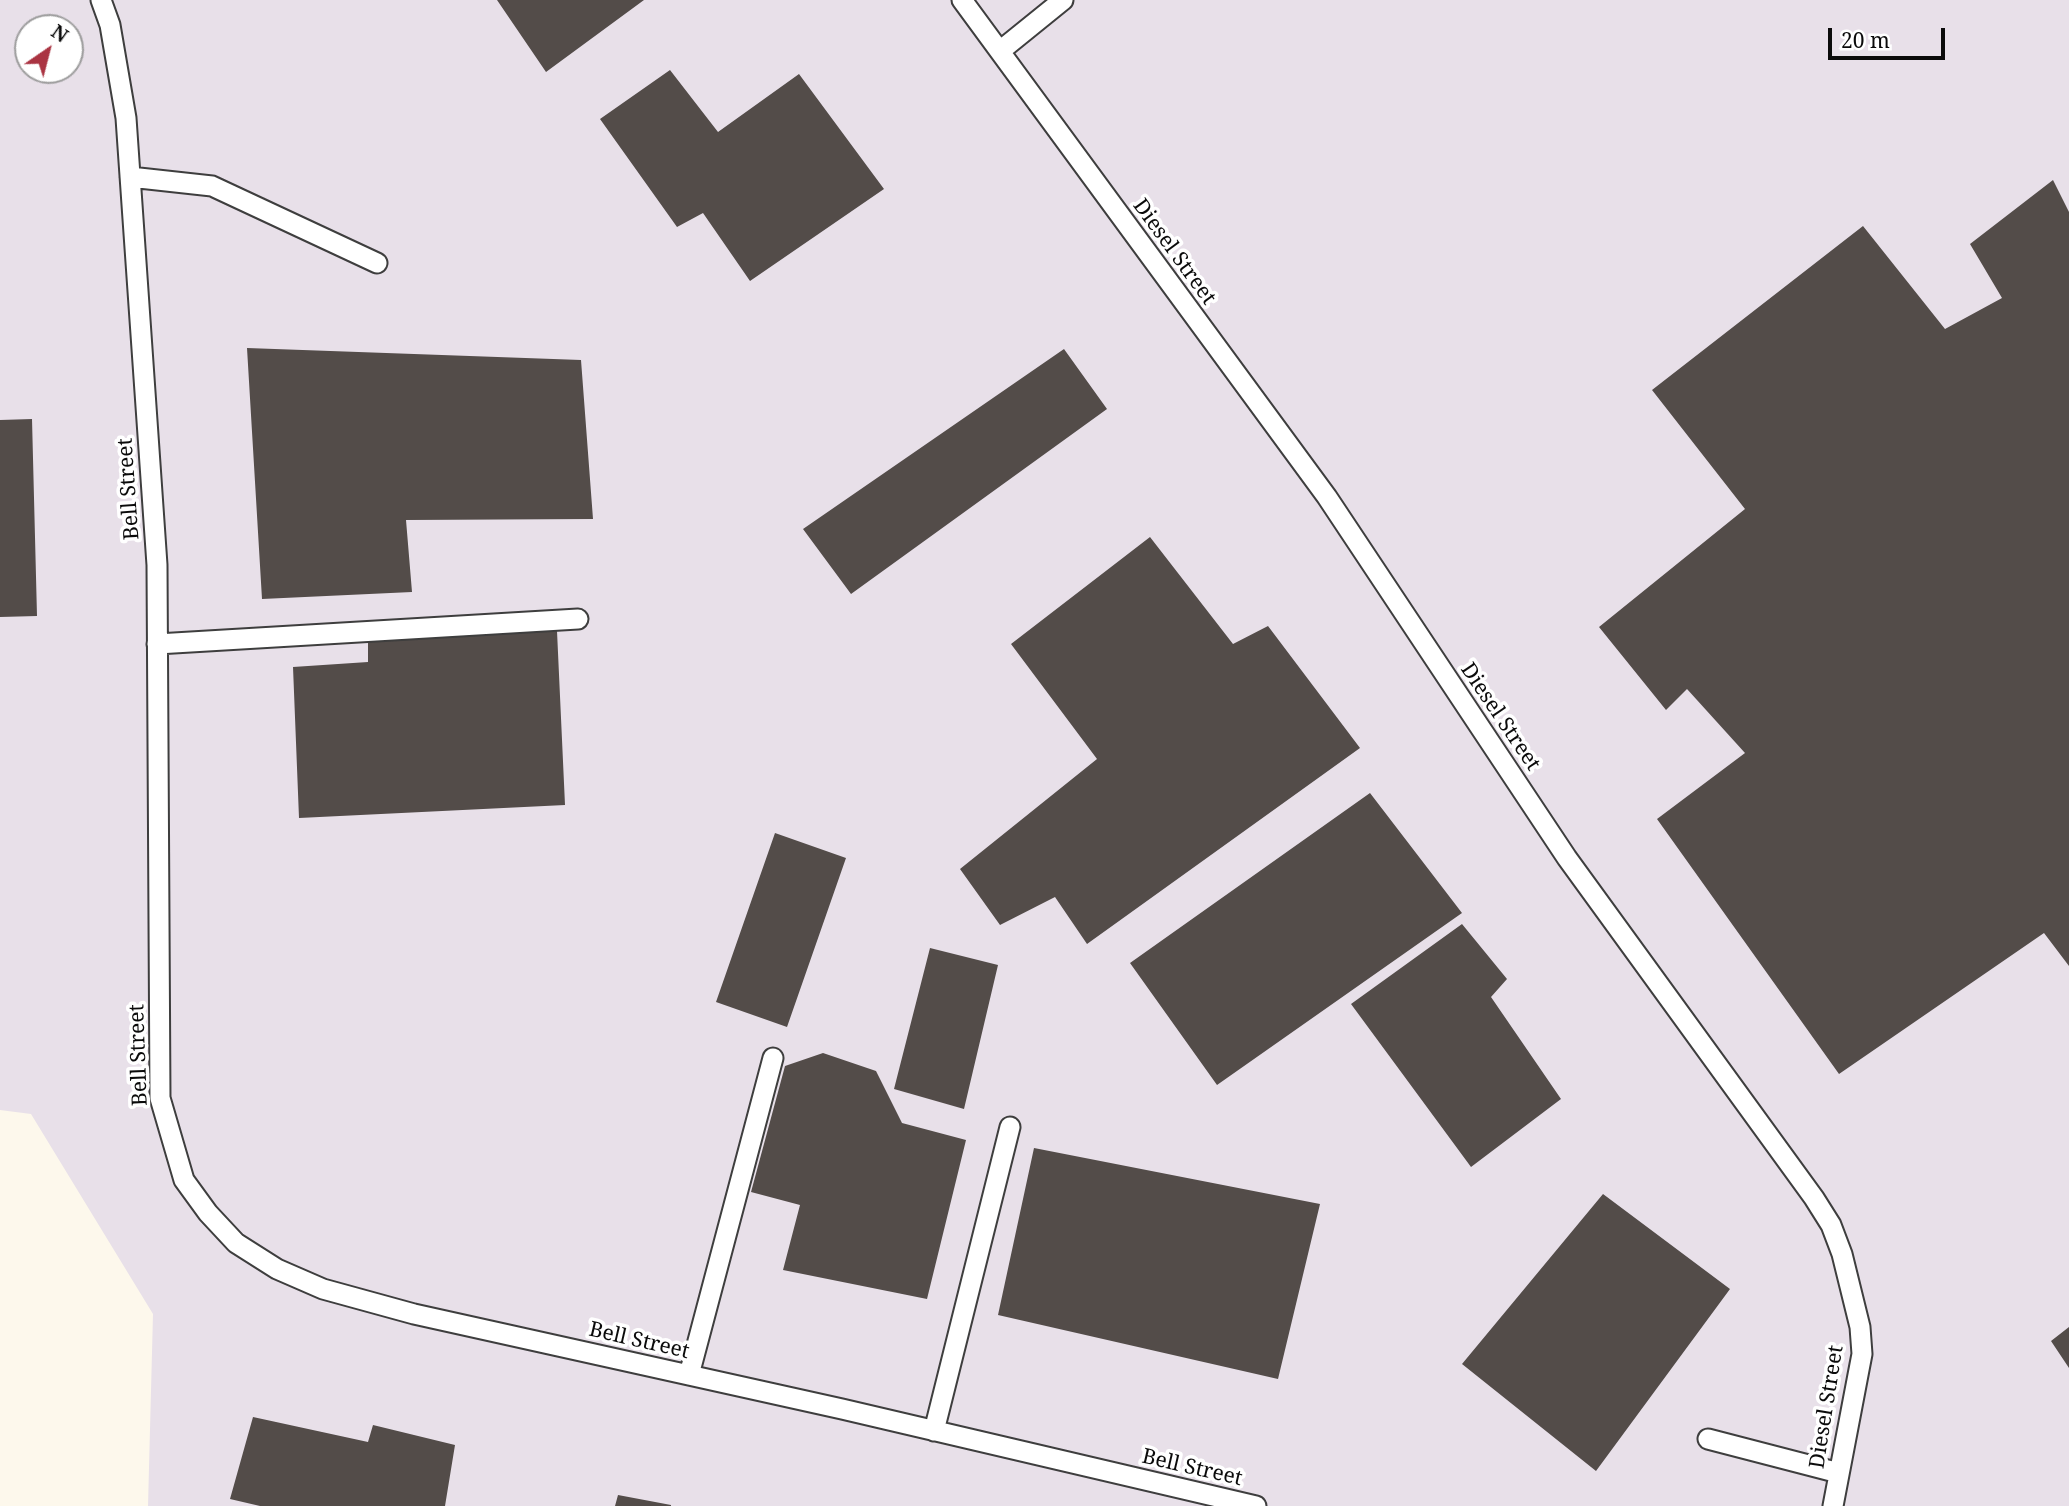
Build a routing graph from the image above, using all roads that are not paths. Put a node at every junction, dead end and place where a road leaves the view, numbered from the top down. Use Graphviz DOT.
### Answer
graph roads {
  1 [pos="101,0"];
  2 [pos="962,0"];
  3 [pos="1063,0"];
  4 [pos="1000,51"];
  5 [pos="130,177"];
  6 [pos="377,263"];
  7 [pos="579,619"];
  8 [pos="157,644"];
  9 [pos="773,1058"];
  10 [pos="1010,1127"];
  11 [pos="689,1375"];
  12 [pos="934,1431"];
  13 [pos="1709,1439"];
  14 [pos="1839,1474"];
  15 [pos="1256,1506"];
  16 [pos="1833,1506"];
  1 -- 5 [label="lane, Bell Street"];
  2 -- 4 [label="lane, Diesel Street"];
  3 -- 4 [label="lane"];
  4 -- 14 [label="lane, Diesel Street"];
  5 -- 6 [label="lane"];
  5 -- 8 [label="lane, Bell Street"];
  7 -- 8 [label="lane"];
  8 -- 11 [label="lane, Bell Street"];
  9 -- 11 [label="lane"];
  10 -- 12 [label="lane"];
  11 -- 12 [label="lane, Bell Street"];
  12 -- 15 [label="lane, Bell Street"];
  13 -- 14 [label="lane"];
  14 -- 16 [label="lane, Diesel Street"];
}
